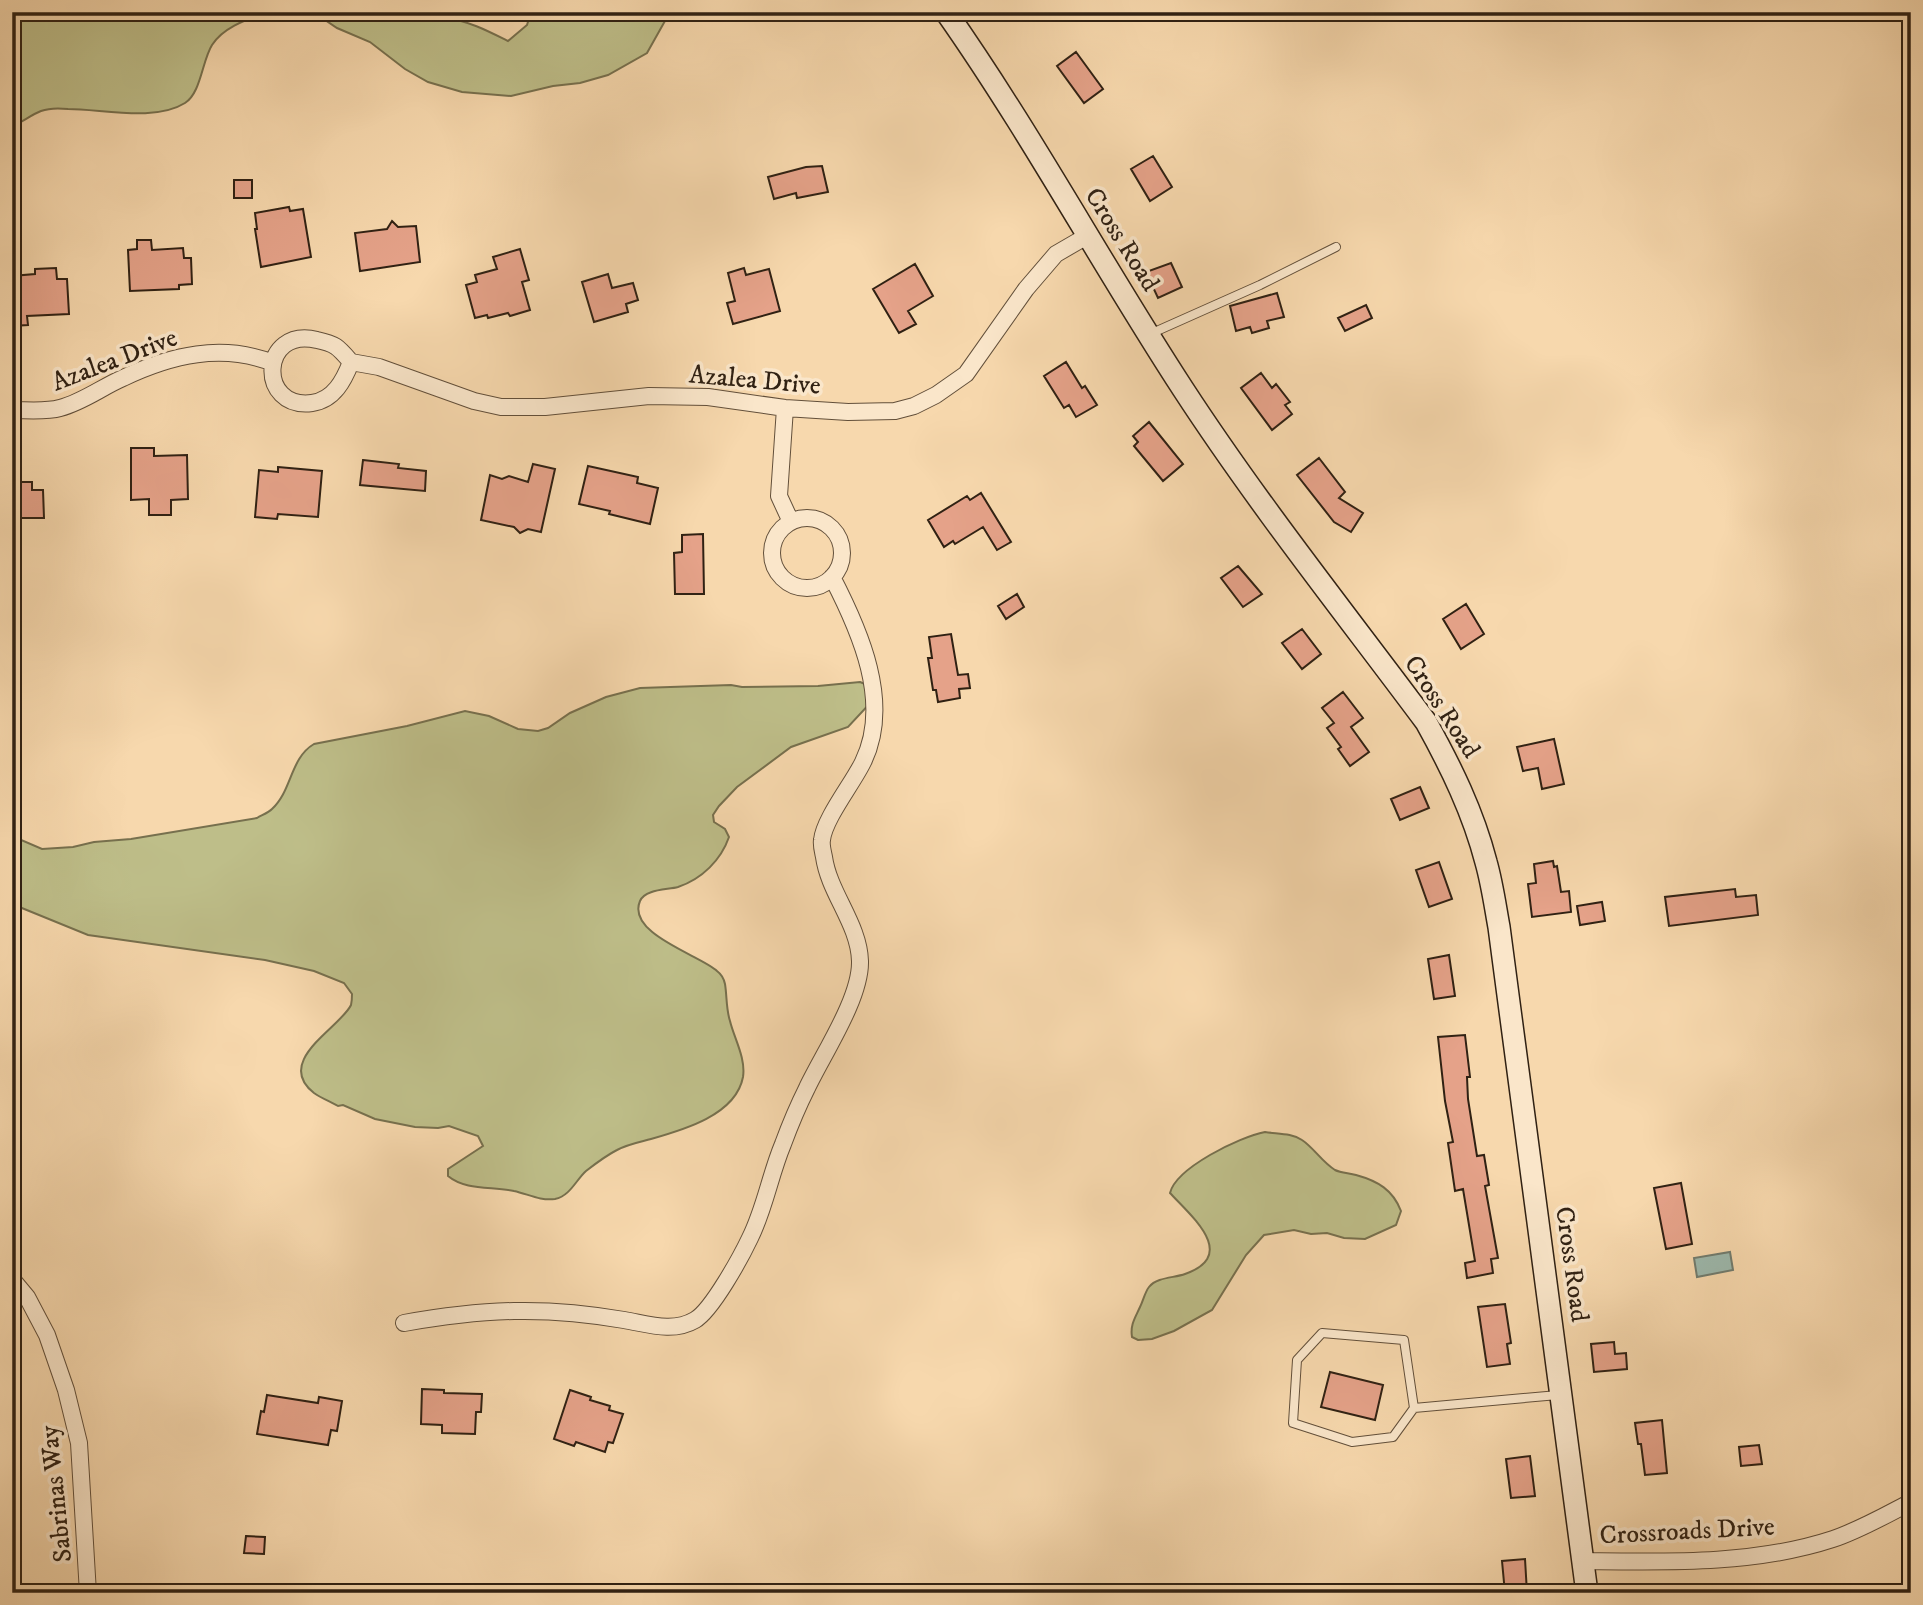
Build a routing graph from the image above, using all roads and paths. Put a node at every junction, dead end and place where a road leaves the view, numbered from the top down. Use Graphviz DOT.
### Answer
graph roads {
  1 [pos="946,12"];
  2 [pos="1087,236"];
  3 [pos="1336,247"];
  4 [pos="1150,334"];
  5 [pos="351,362"];
  6 [pos="272,363"];
  7 [pos="785,408"];
  8 [pos="12,410"];
  9 [pos="791,522"];
  10 [pos="832,578"];
  11 [pos="12,1279"];
  12 [pos="404,1323"];
  13 [pos="1561,1395"];
  14 [pos="1413,1408"];
  15 [pos="1911,1502"];
  16 [pos="1584,1561"];
  17 [pos="88,1593"];
  18 [pos="1587,1593"];
  1 -- 2 [label="street, Cross Road"];
  2 -- 4 [label="street, Cross Road"];
  2 -- 7 [label="street, Azalea Drive"];
  3 -- 4 [label="lane"];
  4 -- 13 [label="street, Cross Road"];
  5 -- 6 [label="street, Azalea Drive"];
  5 -- 6 [label="street"];
  5 -- 7 [label="street, Azalea Drive"];
  6 -- 8 [label="street, Azalea Drive"];
  7 -- 9 [label="street"];
  9 -- 10 [label="street"];
  9 -- 10 [label="street"];
  10 -- 12 [label="street"];
  11 -- 17 [label="street, Sabrinas Way"];
  13 -- 14 [label="lane"];
  13 -- 16 [label="street, Cross Road"];
  14 -- 14 [label="lane"];
  15 -- 16 [label="street, Crossroads Drive"];
  16 -- 18 [label="street, Cross Road"];
}
